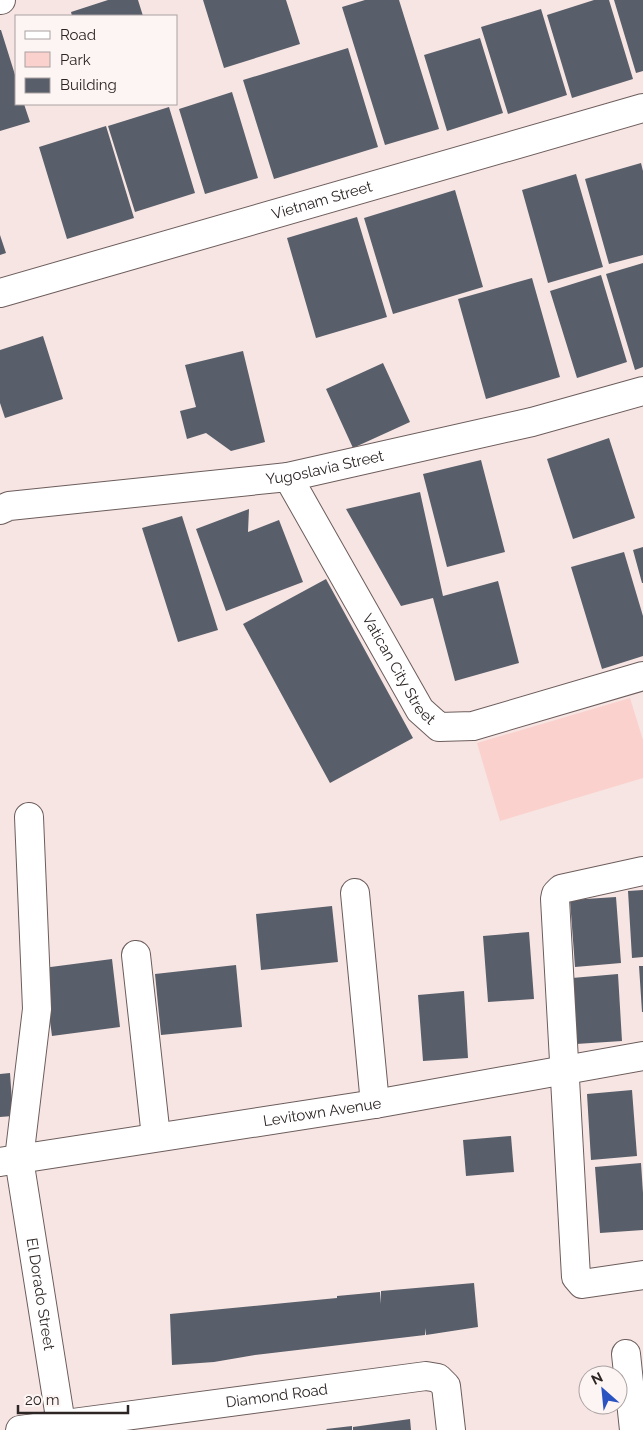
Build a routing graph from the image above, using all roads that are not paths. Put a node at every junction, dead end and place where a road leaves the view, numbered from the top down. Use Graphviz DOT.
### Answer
graph roads {
  1 [pos="643,108"];
  2 [pos="0,293"];
  3 [pos="643,391"];
  4 [pos="288,477"];
  5 [pos="3,501"];
  6 [pos="643,676"];
  7 [pos="29,817"];
  8 [pos="643,871"];
  9 [pos="355,893"];
  10 [pos="136,955"];
  11 [pos="643,1056"];
  12 [pos="565,1070"];
  13 [pos="375,1104"];
  14 [pos="156,1137"];
  15 [pos="10,1160"];
  16 [pos="643,1275"];
  17 [pos="626,1354"];
  18 [pos="62,1427"];
  19 [pos="20,1430"];
  20 [pos="451,1430"];
  21 [pos="634,1430"];
  1 -- 2 [label="street, Vietnam Street"];
  3 -- 4 [label="street, Yugoslavia Street"];
  4 -- 5 [label="street, Yugoslavia Street"];
  4 -- 6 [label="street, Vatican City Street"];
  7 -- 15 [label="street, El Dorado Street"];
  8 -- 12 [label="street"];
  9 -- 13 [label="street"];
  10 -- 14 [label="street"];
  11 -- 12 [label="street, Levitown Avenue"];
  12 -- 13 [label="street, Levitown Avenue"];
  12 -- 16 [label="street"];
  13 -- 14 [label="street, Levitown Avenue"];
  14 -- 15 [label="street, Levitown Avenue"];
  15 -- 18 [label="street, El Dorado Street"];
  17 -- 21 [label="street"];
  18 -- 19 [label="street"];
  18 -- 20 [label="street, Diamond Road"];
}
